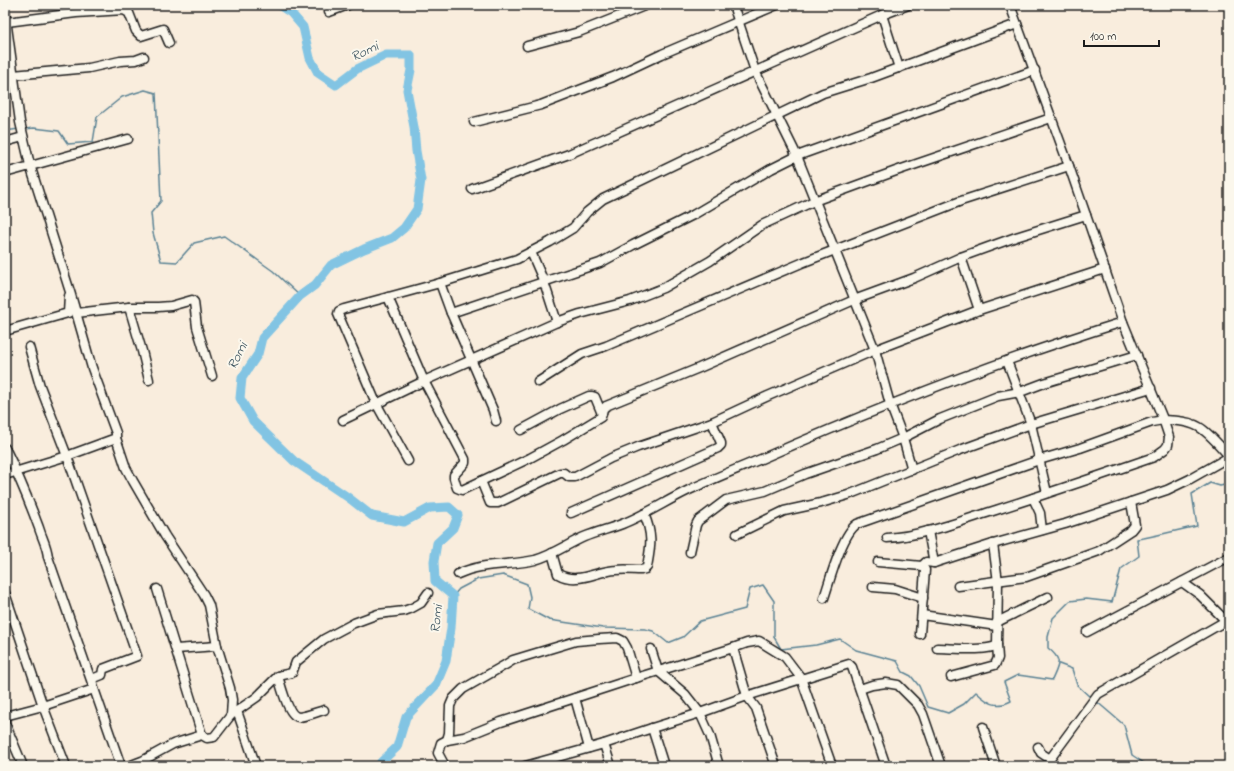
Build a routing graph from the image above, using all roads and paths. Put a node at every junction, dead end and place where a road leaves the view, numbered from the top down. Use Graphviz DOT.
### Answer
graph roads {
  1 [pos="348,5"];
  2 [pos="647,5"];
  3 [pos="733,5"];
  4 [pos="777,5"];
  5 [pos="908,5"];
  6 [pos="1010,5"];
  7 [pos="5,12"];
  8 [pos="329,12"];
  9 [pos="882,15"];
  10 [pos="7,22"];
  11 [pos="738,22"];
  12 [pos="1017,24"];
  13 [pos="169,43"];
  14 [pos="527,46"];
  15 [pos="144,58"];
  16 [pos="5,65"];
  17 [pos="899,68"];
  18 [pos="1035,70"];
  19 [pos="755,71"];
  20 [pos="13,75"];
  21 [pos="776,115"];
  22 [pos="1051,118"];
  23 [pos="474,122"];
  24 [pos="22,135"];
  25 [pos="128,139"];
  26 [pos="5,142"];
  27 [pos="797,156"];
  28 [pos="30,165"];
  29 [pos="1069,166"];
  30 [pos="5,173"];
  31 [pos="472,189"];
  32 [pos="814,201"];
  33 [pos="1086,215"];
  34 [pos="834,251"];
  35 [pos="531,252"];
  36 [pos="961,257"];
  37 [pos="1105,269"];
  38 [pos="544,282"];
  39 [pos="440,283"];
  40 [pos="69,290"];
  41 [pos="388,297"];
  42 [pos="854,300"];
  43 [pos="128,307"];
  44 [pos="979,310"];
  45 [pos="76,312"];
  46 [pos="451,313"];
  47 [pos="557,322"];
  48 [pos="1123,322"];
  49 [pos="5,331"];
  50 [pos="28,347"];
  51 [pos="875,350"];
  52 [pos="1137,355"];
  53 [pos="471,361"];
  54 [pos="1007,361"];
  55 [pos="212,376"];
  56 [pos="149,380"];
  57 [pos="424,381"];
  58 [pos="538,382"];
  59 [pos="1151,388"];
  60 [pos="1020,392"];
  61 [pos="376,403"];
  62 [pos="890,404"];
  63 [pos="602,414"];
  64 [pos="1163,419"];
  65 [pos="343,420"];
  66 [pos="496,421"];
  67 [pos="712,422"];
  68 [pos="1031,424"];
  69 [pos="521,430"];
  70 [pos="116,438"];
  71 [pos="903,438"];
  72 [pos="5,448"];
  73 [pos="67,456"];
  74 [pos="1229,456"];
  75 [pos="1039,460"];
  76 [pos="408,461"];
  77 [pos="912,470"];
  78 [pos="17,472"];
  79 [pos="5,475"];
  80 [pos="481,481"];
  81 [pos="1047,493"];
  82 [pos="1033,498"];
  83 [pos="1131,502"];
  84 [pos="571,513"];
  85 [pos="644,514"];
  86 [pos="1042,530"];
  87 [pos="928,531"];
  88 [pos="737,534"];
  89 [pos="887,538"];
  90 [pos="993,544"];
  91 [pos="690,552"];
  92 [pos="552,553"];
  93 [pos="1229,556"];
  94 [pos="878,562"];
  95 [pos="934,563"];
  96 [pos="922,566"];
  97 [pos="458,574"];
  98 [pos="998,582"];
  99 [pos="1182,582"];
  100 [pos="958,586"];
  101 [pos="874,587"];
  102 [pos="157,589"];
  103 [pos="428,593"];
  104 [pos="1048,596"];
  105 [pos="6,598"];
  106 [pos="824,598"];
  107 [pos="923,598"];
  108 [pos="922,615"];
  109 [pos="1227,620"];
  110 [pos="997,624"];
  111 [pos="1088,632"];
  112 [pos="920,634"];
  113 [pos="997,645"];
  114 [pos="217,646"];
  115 [pos="733,648"];
  116 [pos="937,648"];
  117 [pos="176,649"];
  118 [pos="651,649"];
  119 [pos="658,672"];
  120 [pos="278,676"];
  121 [pos="951,677"];
  122 [pos="636,678"];
  123 [pos="801,678"];
  124 [pos="94,689"];
  125 [pos="860,689"];
  126 [pos="747,696"];
  127 [pos="575,698"];
  128 [pos="43,706"];
  129 [pos="324,710"];
  130 [pos="234,713"];
  131 [pos="700,713"];
  132 [pos="5,716"];
  133 [pos="5,723"];
  134 [pos="983,727"];
  135 [pos="652,728"];
  136 [pos="202,735"];
  137 [pos="447,740"];
  138 [pos="604,744"];
  139 [pos="1038,747"];
  140 [pos="589,748"];
  141 [pos="553,762"];
  142 [pos="1050,763"];
  143 [pos="23,766"];
  144 [pos="66,766"];
  145 [pos="121,766"];
  146 [pos="129,766"];
  147 [pos="256,766"];
  148 [pos="445,766"];
  149 [pos="525,766"];
  150 [pos="611,766"];
  151 [pos="664,766"];
  152 [pos="720,766"];
  153 [pos="776,766"];
  154 [pos="832,766"];
  155 [pos="886,766"];
  156 [pos="941,766"];
  157 [pos="996,766"];
  1 -- 8 [label="street"];
  2 -- 14 [label="street"];
  3 -- 11 [label="street"];
  4 -- 11 [label="street"];
  5 -- 9 [label="street"];
  6 -- 12 [label="street"];
  7 -- 10 [label="street"];
  9 -- 17 [label="street"];
  9 -- 19 [label="street"];
  10 -- 13 [label="street"];
  10 -- 20 [label="street"];
  11 -- 19 [label="street"];
  11 -- 23 [label="street"];
  12 -- 17 [label="street"];
  12 -- 18 [label="street"];
  15 -- 20 [label="street"];
  16 -- 20 [label="street"];
  17 -- 21 [label="street"];
  18 -- 22 [label="street"];
  18 -- 27 [label="street"];
  19 -- 21 [label="street"];
  19 -- 31 [label="street"];
  20 -- 24 [label="street"];
  21 -- 27 [label="street"];
  21 -- 35 [label="street"];
  22 -- 29 [label="street"];
  22 -- 32 [label="street"];
  24 -- 26 [label="street"];
  24 -- 28 [label="street"];
  25 -- 28 [label="street"];
  27 -- 32 [label="street"];
  27 -- 38 [label="street"];
  28 -- 30 [label="street"];
  28 -- 40 [label="street"];
  29 -- 33 [label="street"];
  29 -- 34 [label="street"];
  32 -- 34 [label="street"];
  32 -- 47 [label="street"];
  33 -- 36 [label="street"];
  33 -- 37 [label="street"];
  34 -- 42 [label="street"];
  34 -- 58 [label="street"];
  35 -- 38 [label="street"];
  35 -- 39 [label="street"];
  36 -- 42 [label="street"];
  36 -- 44 [label="street"];
  37 -- 44 [label="street"];
  37 -- 48 [label="street"];
  38 -- 46 [label="street"];
  38 -- 47 [label="street"];
  39 -- 41 [label="street"];
  39 -- 46 [label="street"];
  40 -- 45 [label="street"];
  40 -- 49 [label="street"];
  41 -- 57 [label="street"];
  41 -- 61 [label="street"];
  42 -- 51 [label="street"];
  42 -- 63 [label="street"];
  43 -- 45 [label="street"];
  43 -- 55 [label="street"];
  43 -- 56 [label="street"];
  44 -- 51 [label="street"];
  45 -- 70 [label="street"];
  46 -- 53 [label="street"];
  47 -- 53 [label="street"];
  48 -- 52 [label="street"];
  48 -- 54 [label="street"];
  50 -- 73 [label="street"];
  51 -- 62 [label="street"];
  51 -- 67 [label="street"];
  52 -- 59 [label="street"];
  52 -- 60 [label="street"];
  53 -- 57 [label="street"];
  53 -- 66 [label="street"];
  54 -- 60 [label="street"];
  54 -- 62 [label="street"];
  57 -- 61 [label="street"];
  57 -- 80 [label="street"];
  59 -- 64 [label="street"];
  59 -- 68 [label="street"];
  60 -- 68 [label="street"];
  60 -- 71 [label="street"];
  61 -- 65 [label="street"];
  61 -- 76 [label="street"];
  62 -- 71 [label="street"];
  62 -- 85 [label="street"];
  63 -- 69 [label="street"];
  63 -- 80 [label="street"];
  64 -- 74 [label="street"];
  64 -- 75 [label="street"];
  64 -- 81 [label="street"];
  67 -- 80 [label="street"];
  67 -- 84 [label="street"];
  68 -- 75 [label="street"];
  68 -- 77 [label="street"];
  70 -- 73 [label="street"];
  70 -- 114 [label="street"];
  71 -- 77 [label="street"];
  71 -- 91 [label="street"];
  72 -- 78 [label="street"];
  73 -- 78 [label="street"];
  73 -- 124 [label="street"];
  74 -- 83 [label="street"];
  75 -- 81 [label="street"];
  75 -- 106 [label="street"];
  77 -- 88 [label="street"];
  78 -- 79 [label="street"];
  78 -- 124 [label="street"];
  81 -- 82 [label="street"];
  82 -- 86 [label="street"];
  82 -- 87 [label="street"];
  83 -- 86 [label="street"];
  83 -- 98 [label="street"];
  85 -- 92 [label="street"];
  85 -- 92 [label="street"];
  86 -- 90 [label="street"];
  87 -- 89 [label="street"];
  87 -- 95 [label="street"];
  90 -- 95 [label="street"];
  90 -- 98 [label="street"];
  92 -- 97 [label="street"];
  93 -- 99 [label="street"];
  94 -- 96 [label="street"];
  95 -- 96 [label="street"];
  96 -- 107 [label="street"];
  98 -- 100 [label="street"];
  98 -- 110 [label="street"];
  99 -- 109 [label="street"];
  99 -- 111 [label="street"];
  101 -- 107 [label="street"];
  102 -- 117 [label="street"];
  103 -- 120 [label="street"];
  104 -- 110 [label="street"];
  105 -- 128 [label="street"];
  107 -- 108 [label="street"];
  108 -- 110 [label="street"];
  108 -- 112 [label="street"];
  109 -- 142 [label="street"];
  110 -- 113 [label="street"];
  113 -- 116 [label="street"];
  113 -- 121 [label="street"];
  114 -- 117 [label="street"];
  114 -- 130 [label="street"];
  115 -- 119 [label="street"];
  115 -- 123 [label="street"];
  115 -- 126 [label="street"];
  117 -- 136 [label="street"];
  118 -- 119 [label="street"];
  119 -- 122 [label="street"];
  119 -- 131 [label="street"];
  120 -- 129 [label="street"];
  120 -- 130 [label="street"];
  122 -- 127 [label="street"];
  122 -- 137 [label="street"];
  123 -- 125 [label="street"];
  123 -- 126 [label="street"];
  123 -- 154 [label="street"];
  124 -- 128 [label="street"];
  124 -- 145 [label="street"];
  125 -- 155 [label="street"];
  125 -- 156 [label="street"];
  126 -- 131 [label="street"];
  126 -- 153 [label="street"];
  127 -- 137 [label="street"];
  127 -- 140 [label="street"];
  128 -- 132 [label="street"];
  128 -- 144 [label="street"];
  130 -- 136 [label="street"];
  130 -- 147 [label="street"];
  131 -- 135 [label="street"];
  131 -- 152 [label="street"];
  133 -- 143 [label="street"];
  134 -- 157 [label="street"];
  135 -- 138 [label="street"];
  135 -- 151 [label="street"];
  136 -- 146 [label="street"];
  137 -- 148 [label="street"];
  138 -- 140 [label="street"];
  138 -- 150 [label="street"];
  139 -- 142 [label="street"];
  140 -- 141 [label="street"];
  141 -- 149 [label="street"];
}
